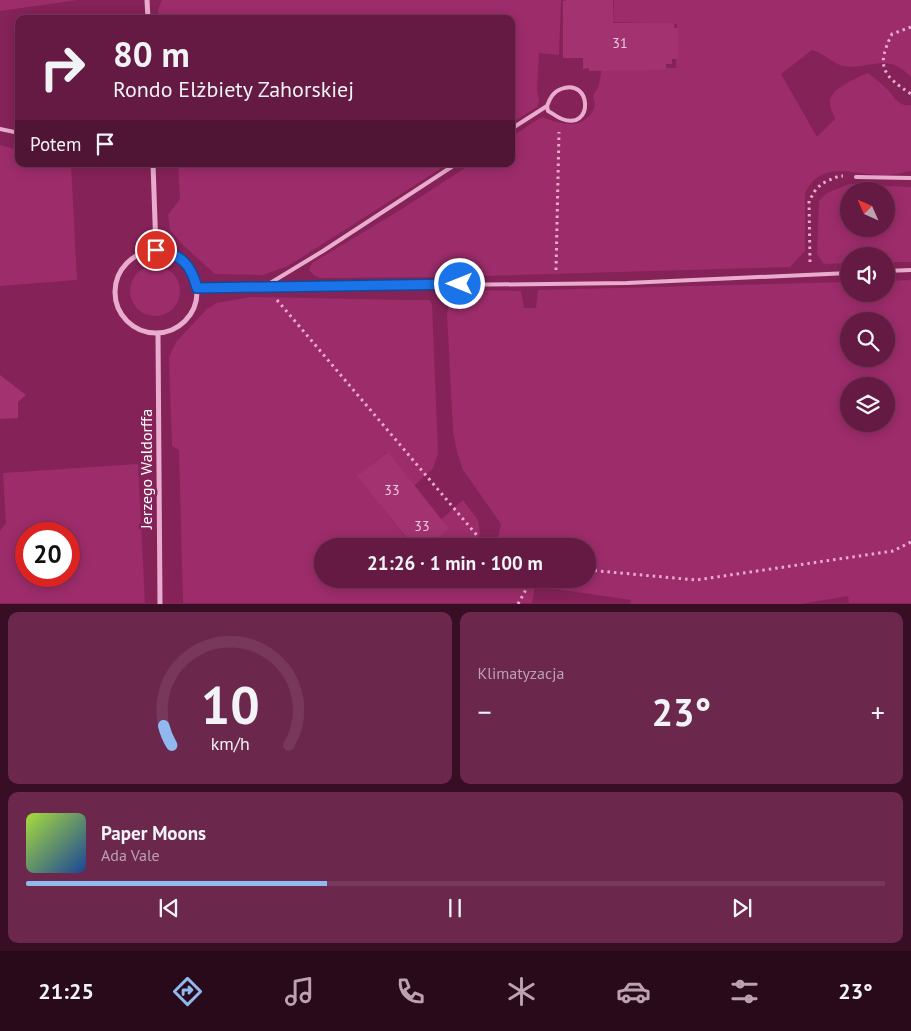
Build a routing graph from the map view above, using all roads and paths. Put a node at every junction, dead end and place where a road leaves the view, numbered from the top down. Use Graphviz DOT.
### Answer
graph roads {
  1 [pos="147,0"];
  2 [pos="148,15"];
  3 [pos="911,27"];
  4 [pos="911,94"];
  5 [pos="547,106"];
  6 [pos="560,117"];
  7 [pos="515,126"];
  8 [pos="0,129"];
  9 [pos="15,132"];
  10 [pos="153,167"];
  11 [pos="451,167"];
  12 [pos="856,177"];
  13 [pos="911,178"];
  14 [pos="156,250"];
  15 [pos="911,270"];
  16 [pos="895,271"];
  17 [pos="840,273"];
  18 [pos="810,275"];
  19 [pos="556,284"];
  20 [pos="265,286"];
  21 [pos="197,288"];
  22 [pos="158,334"];
  23 [pos="479,538"];
  24 [pos="911,542"];
  25 [pos="596,571"];
  26 [pos="527,588"];
  27 [pos="160,604"];
  28 [pos="518,604"];
  1 -- 2 [label="street"];
  3 -- 4 [label="path"];
  5 -- 6 [label="lane"];
  5 -- 6 [label="lane"];
  5 -- 7 [label="lane"];
  6 -- 19 [label="path"];
  8 -- 9 [label="lane"];
  10 -- 14 [label="street"];
  11 -- 20 [label="lane"];
  12 -- 13 [label="lane"];
  12 -- 18 [label="path"];
  14 -- 21 [label="street"];
  14 -- 22 [label="street"];
  15 -- 16 [label="lane"];
  17 -- 18 [label="lane"];
  18 -- 19 [label="lane"];
  19 -- 20 [label="lane"];
  20 -- 21 [label="lane"];
  20 -- 23 [label="path"];
  21 -- 22 [label="street"];
  22 -- 27 [label="street, Jerzego Waldorffa"];
  24 -- 25 [label="path"];
  26 -- 28 [label="path"];
}
